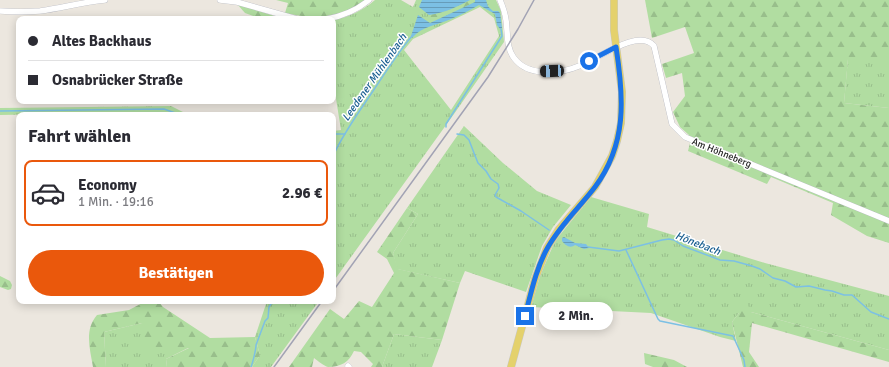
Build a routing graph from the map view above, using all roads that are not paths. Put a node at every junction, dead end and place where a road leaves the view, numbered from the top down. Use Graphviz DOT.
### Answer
graph roads {
  1 [pos="105,0"];
  2 [pos="220,0"];
  3 [pos="369,0"];
  4 [pos="500,0"];
  5 [pos="614,0"];
  6 [pos="0,11"];
  7 [pos="286,16"];
  8 [pos="336,17"];
  9 [pos="616,47"];
  10 [pos="889,221"];
  11 [pos="511,367"];
  1 -- 6 [label="street"];
  2 -- 7 [label="street"];
  3 -- 8 [label="street"];
  4 -- 9 [label="street"];
  5 -- 9 [label="main road"];
  9 -- 10 [label="street, Am Höhneberg"];
  9 -- 11 [label="main road"];
}
